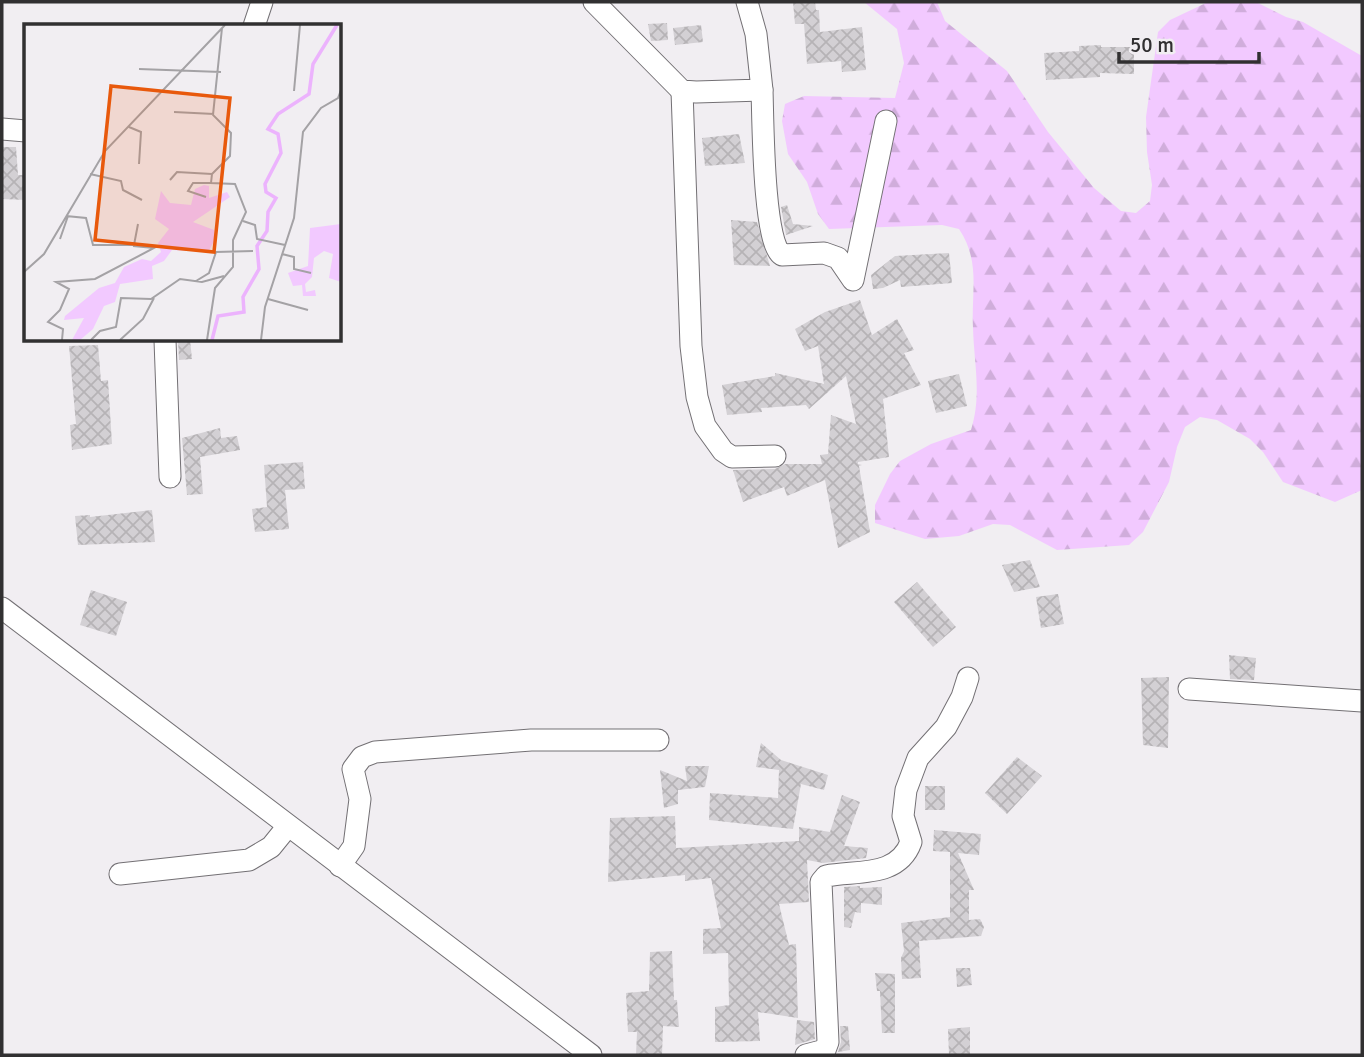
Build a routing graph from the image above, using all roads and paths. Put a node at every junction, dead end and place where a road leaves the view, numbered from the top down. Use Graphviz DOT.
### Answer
graph roads {
  1 [pos="262,2"];
  2 [pos="594,2"];
  3 [pos="747,2"];
  4 [pos="255,24"];
  5 [pos="762,90"];
  6 [pos="682,91"];
  7 [pos="886,121"];
  8 [pos="2,129"];
  9 [pos="24,131"];
  10 [pos="164,341"];
  11 [pos="775,456"];
  12 [pos="170,477"];
  13 [pos="2,608"];
  14 [pos="968,678"];
  15 [pos="1189,690"];
  16 [pos="1362,701"];
  17 [pos="658,740"];
  18 [pos="288,826"];
  19 [pos="340,866"];
  20 [pos="120,874"];
  21 [pos="591,1055"];
  22 [pos="806,1055"];
  1 -- 4 [label="street"];
  2 -- 6 [label="street"];
  3 -- 5 [label="street"];
  5 -- 6 [label="street"];
  5 -- 7 [label="street"];
  6 -- 11 [label="street"];
  8 -- 9 [label="street"];
  10 -- 12 [label="street"];
  13 -- 18 [label="street"];
  14 -- 22 [label="street"];
  15 -- 16 [label="street"];
  17 -- 19 [label="street"];
  18 -- 19 [label="street"];
  18 -- 20 [label="street"];
  19 -- 21 [label="street"];
}
